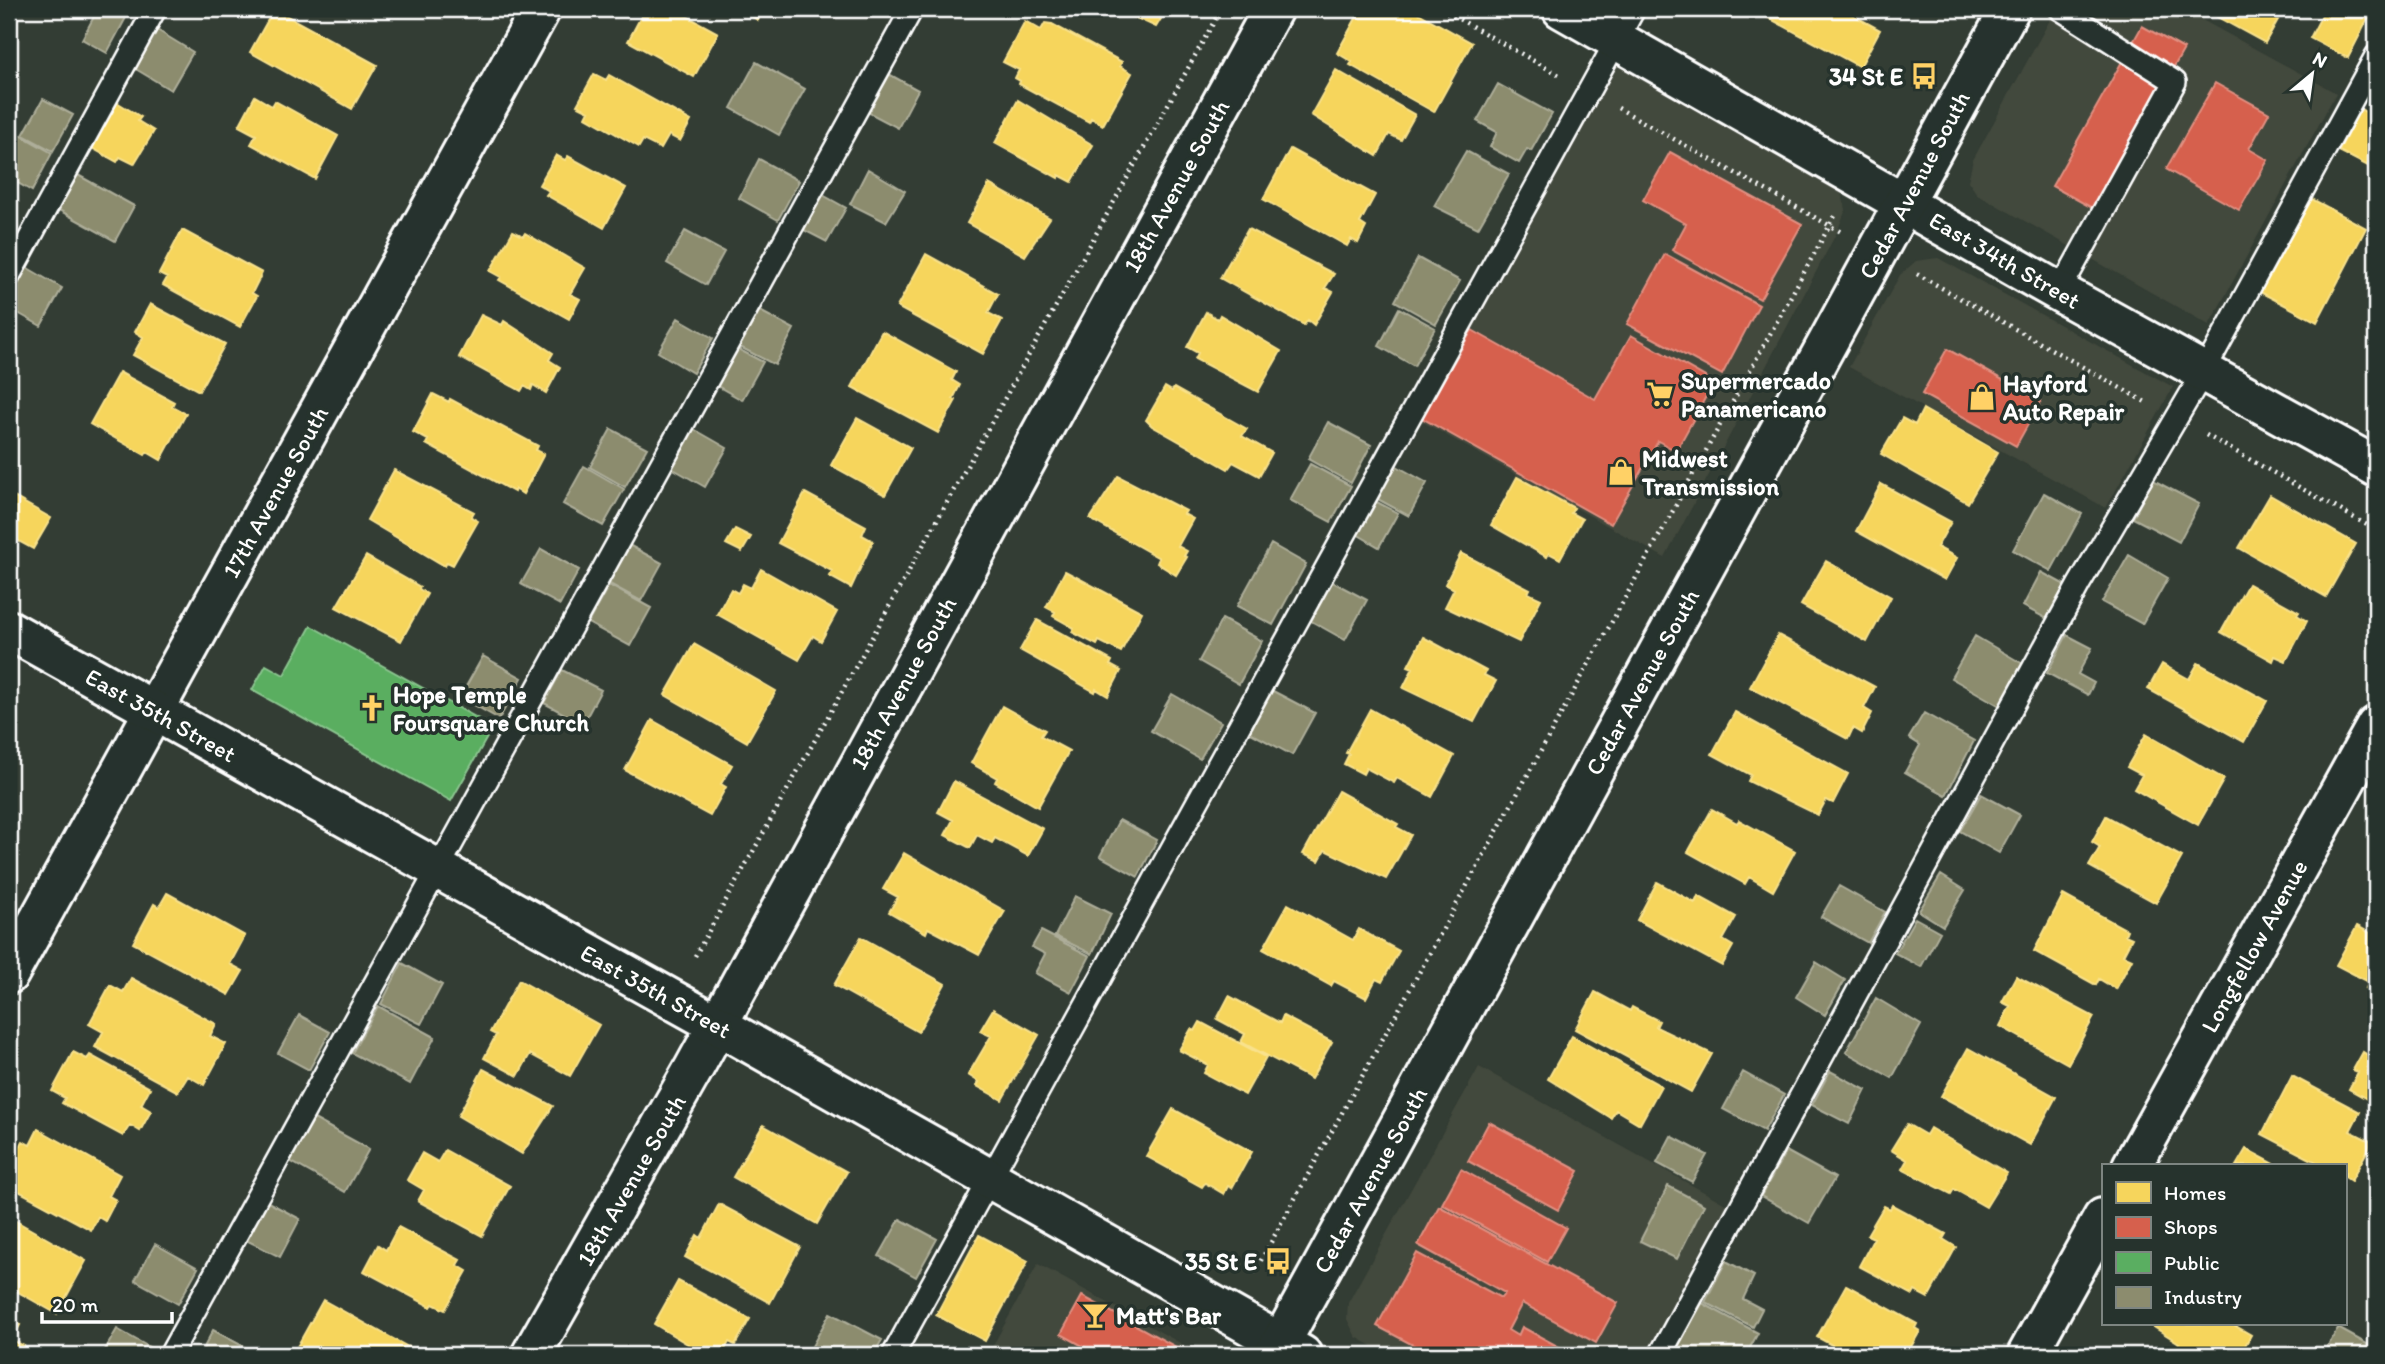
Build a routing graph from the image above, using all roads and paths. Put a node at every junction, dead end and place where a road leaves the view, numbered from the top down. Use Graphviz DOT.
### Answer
graph roads {
  1 [pos="155,9"];
  2 [pos="541,9"];
  3 [pos="912,9"];
  4 [pos="1221,9"];
  5 [pos="1273,9"];
  6 [pos="1441,9"];
  7 [pos="1562,9"];
  8 [pos="2010,9"];
  9 [pos="2060,9"];
  10 [pos="1626,24"];
  11 [pos="2376,56"];
  12 [pos="1588,92"];
  13 [pos="1841,203"];
  14 [pos="1905,203"];
  15 [pos="1829,226"];
  16 [pos="1843,234"];
  17 [pos="9,276"];
  18 [pos="2059,292"];
  19 [pos="2203,373"];
  20 [pos="2376,467"];
  21 [pos="9,630"];
  22 [pos="154,712"];
  23 [pos="2376,726"];
  24 [pos="439,871"];
  25 [pos="695,956"];
  26 [pos="9,974"];
  27 [pos="716,1024"];
  28 [pos="2133,1164"];
  29 [pos="990,1181"];
  30 [pos="2102,1220"];
  31 [pos="1254,1273"];
  32 [pos="1285,1351"];
  33 [pos="170,1355"];
  34 [pos="531,1355"];
  35 [pos="893,1355"];
  36 [pos="1660,1355"];
  37 [pos="2027,1355"];
  1 -- 17 [label="lane"];
  2 -- 22 [label="street, 17th Avenue South"];
  3 -- 24 [label="lane"];
  4 -- 25 [label="path"];
  5 -- 27 [label="street, 18th Avenue South"];
  6 -- 12 [label="path"];
  7 -- 10 [label="street, East 34th Street"];
  8 -- 14 [label="street, Cedar Avenue South"];
  9 -- 18 [label="lane"];
  10 -- 12 [label="lane"];
  10 -- 14 [label="street, East 34th Street"];
  11 -- 19 [label="lane"];
  12 -- 15 [label="path"];
  12 -- 29 [label="lane"];
  13 -- 15 [label="path"];
  14 -- 18 [label="street, East 34th Street"];
  14 -- 32 [label="street, Cedar Avenue South"];
  15 -- 16 [label="path"];
  15 -- 31 [label="path"];
  18 -- 19 [label="street, East 34th Street"];
  19 -- 20 [label="street, East 34th Street"];
  19 -- 36 [label="lane"];
  21 -- 22 [label="street, East 35th Street"];
  22 -- 24 [label="street, East 35th Street"];
  22 -- 26 [label="street, 17th Avenue South"];
  23 -- 28 [label="street, Longfellow Avenue"];
  24 -- 27 [label="street, East 35th Street"];
  24 -- 33 [label="lane"];
  27 -- 29 [label="street, East 35th Street"];
  27 -- 34 [label="street, 18th Avenue South"];
  29 -- 32 [label="street, East 35th Street"];
  29 -- 35 [label="lane"];
  30 -- 37 [label="street"];
}
